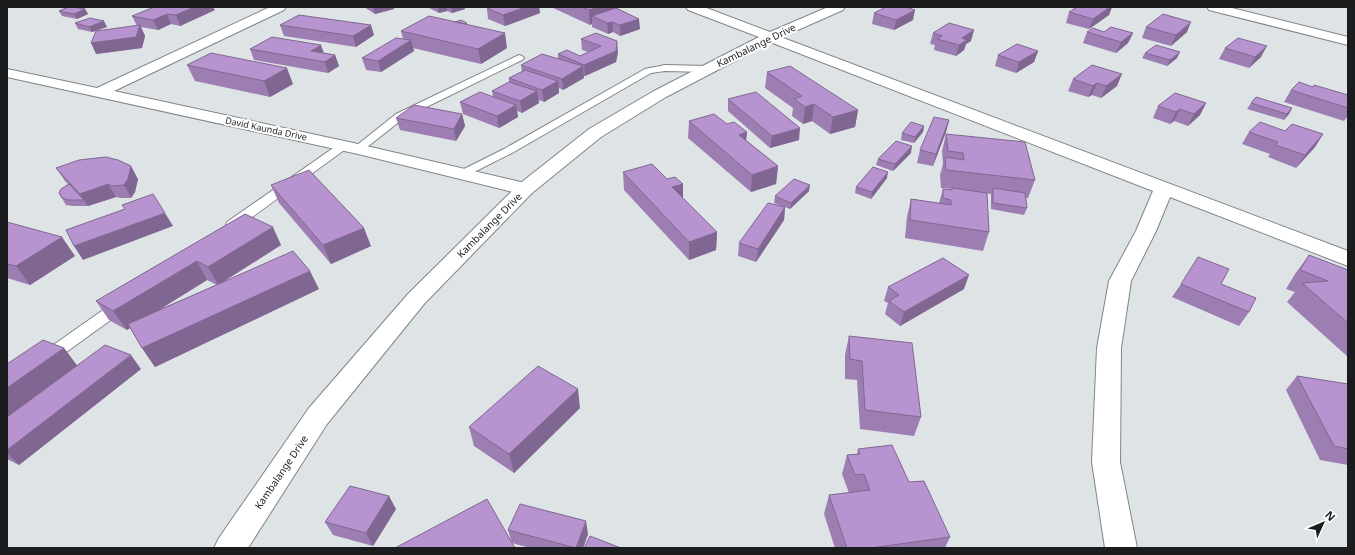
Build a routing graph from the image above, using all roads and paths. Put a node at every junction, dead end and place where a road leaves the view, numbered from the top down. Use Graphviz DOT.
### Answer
graph roads {
  1 [pos="280,7"];
  2 [pos="692,7"];
  3 [pos="839,7"];
  4 [pos="1213,7"];
  5 [pos="770,37"];
  6 [pos="1348,41"];
  7 [pos="519,58"];
  8 [pos="707,69"];
  9 [pos="7,73"];
  10 [pos="98,93"];
  11 [pos="351,147"];
  12 [pos="462,174"];
  13 [pos="1164,188"];
  14 [pos="525,189"];
  15 [pos="220,233"];
  16 [pos="1348,259"];
  17 [pos="130,298"];
  18 [pos="33,367"];
  19 [pos="230,548"];
  20 [pos="1121,548"];
  1 -- 10 [label="street"];
  2 -- 5 [label="street"];
  3 -- 5 [label="street, Kambalange Drive"];
  4 -- 6 [label="street"];
  5 -- 8 [label="street, Kambalange Drive"];
  5 -- 13 [label="street"];
  7 -- 11 [label="lane"];
  8 -- 12 [label="lane"];
  8 -- 14 [label="street, Kambalange Drive"];
  9 -- 10 [label="street, David Kaunda Drive"];
  10 -- 11 [label="street, David Kaunda Drive"];
  11 -- 12 [label="street, David Kaunda Drive"];
  11 -- 15 [label="lane"];
  12 -- 14 [label="street, David Kaunda Drive"];
  13 -- 16 [label="street"];
  13 -- 20 [label="street"];
  14 -- 19 [label="street, Kambalange Drive"];
  17 -- 18 [label="lane"];
}
